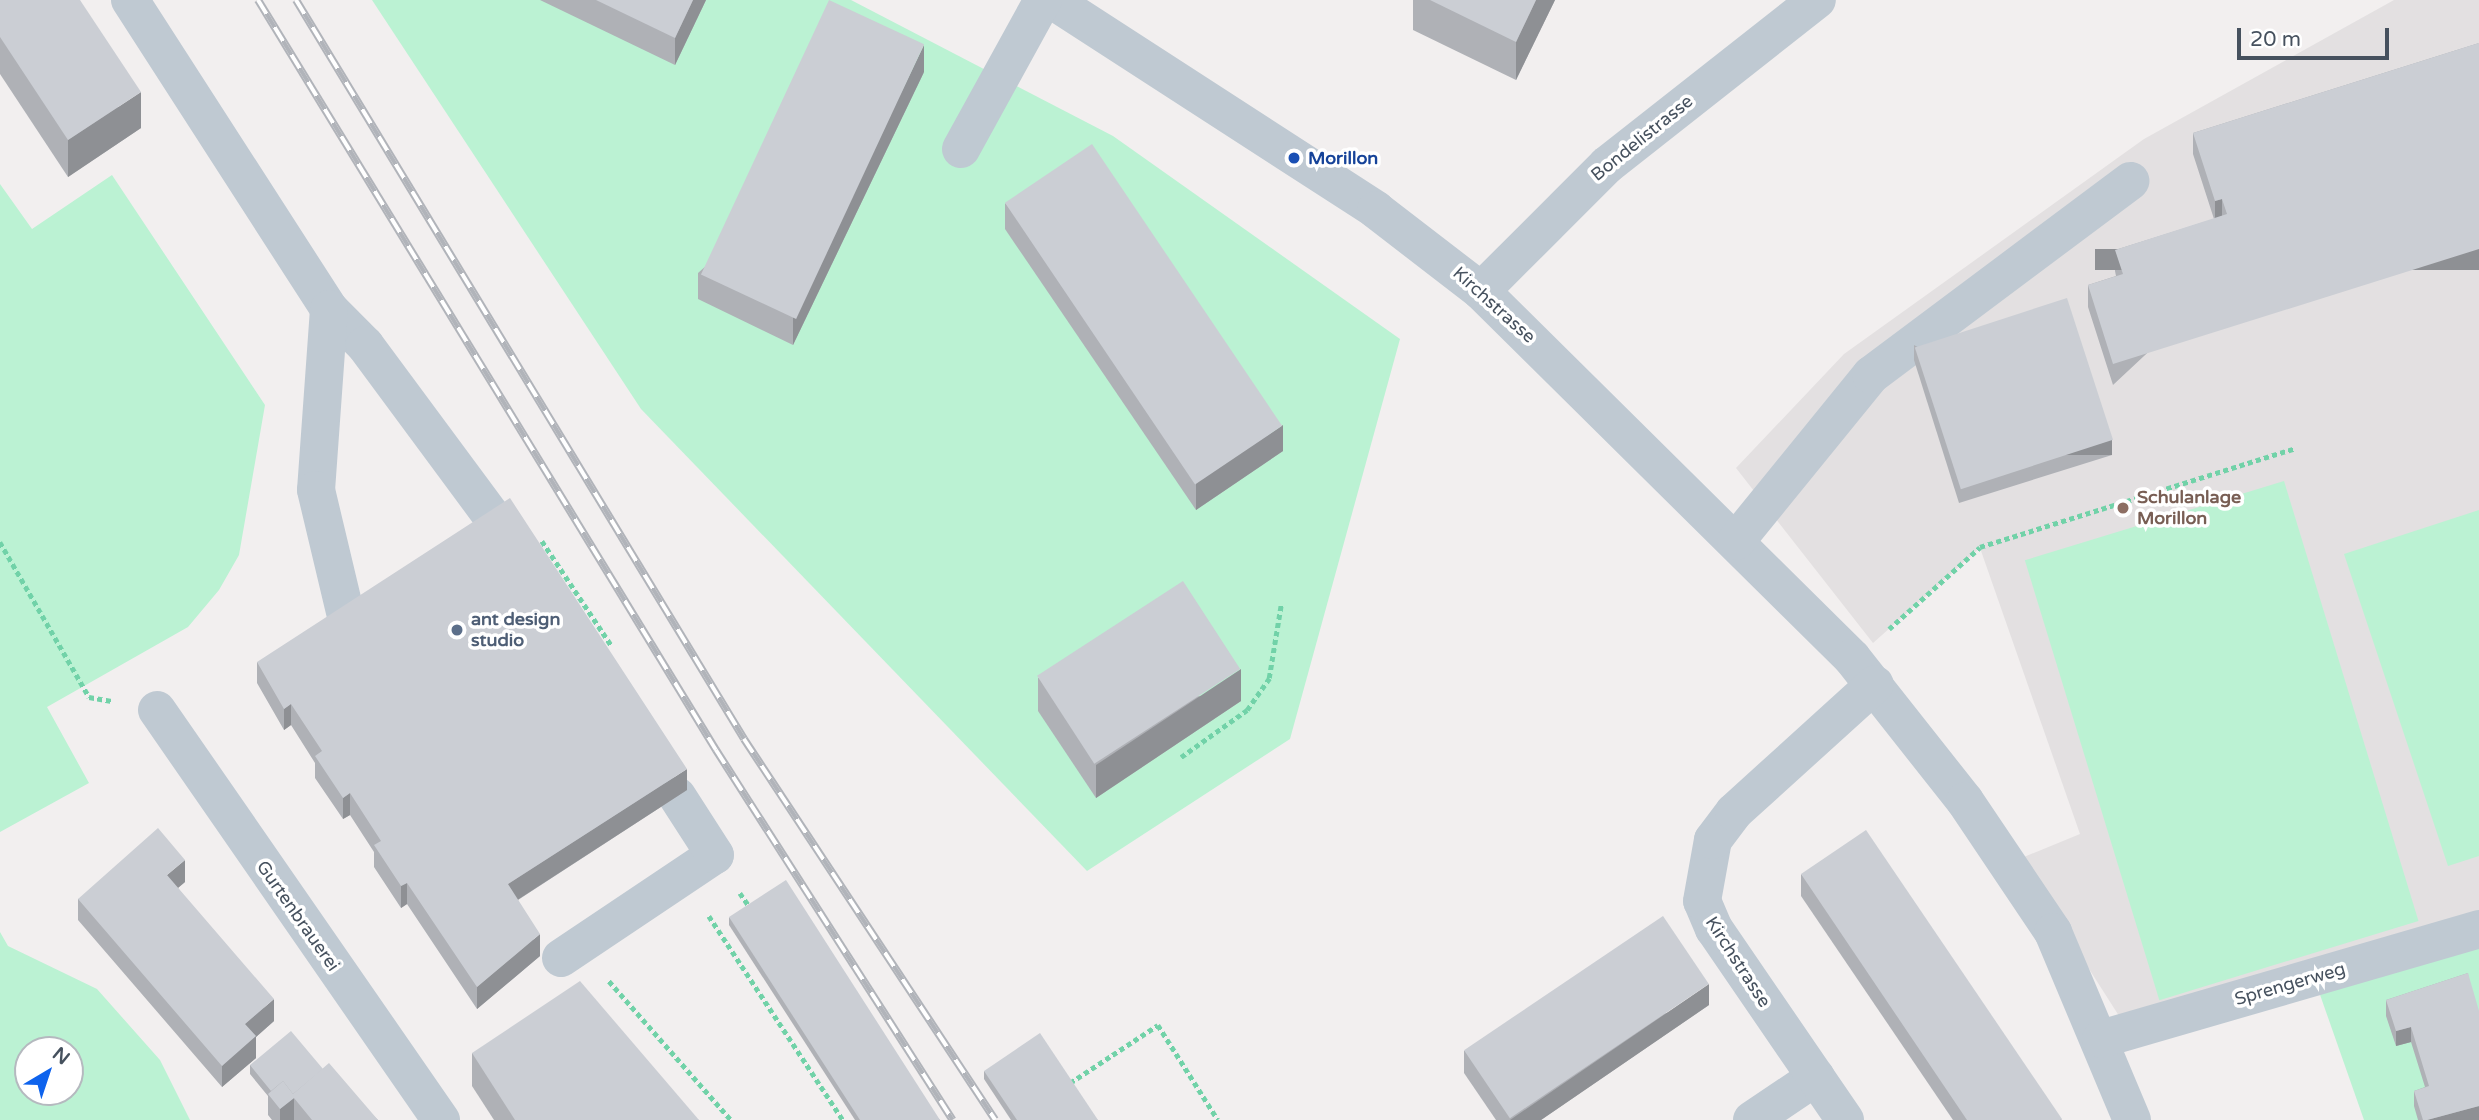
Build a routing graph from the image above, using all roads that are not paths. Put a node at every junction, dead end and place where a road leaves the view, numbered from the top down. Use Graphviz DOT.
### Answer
graph roads {
  1 [pos="130,0"];
  2 [pos="1043,0"];
  3 [pos="1052,0"];
  4 [pos="1817,0"];
  5 [pos="961,149"];
  6 [pos="2130,181"];
  7 [pos="1481,291"];
  8 [pos="329,309"];
  9 [pos="499,527"];
  10 [pos="1736,541"];
  11 [pos="348,624"];
  12 [pos="1864,671"];
  13 [pos="157,710"];
  14 [pos="677,796"];
  15 [pos="2479,929"];
  16 [pos="561,958"];
  17 [pos="2101,1039"];
  18 [pos="1816,1077"];
  19 [pos="441,1120"];
  20 [pos="1752,1120"];
  21 [pos="1845,1120"];
  22 [pos="2132,1120"];
  1 -- 8 [label="street"];
  2 -- 5 [label="street"];
  3 -- 7 [label="street, Kirchstrasse"];
  4 -- 7 [label="street, Bondelistrasse"];
  6 -- 10 [label="street"];
  7 -- 10 [label="street, Kirchstrasse"];
  8 -- 9 [label="street"];
  8 -- 11 [label="street"];
  10 -- 12 [label="street, Kirchstrasse"];
  12 -- 17 [label="street, Kirchstrasse"];
  12 -- 18 [label="street, Kirchstrasse"];
  13 -- 19 [label="street, Gurtenbrauerei"];
  14 -- 16 [label="street"];
  15 -- 17 [label="street, Sprengerweg"];
  17 -- 22 [label="street, Kirchstrasse"];
  18 -- 20 [label="street"];
  18 -- 21 [label="street, Kirchstrasse"];
}
